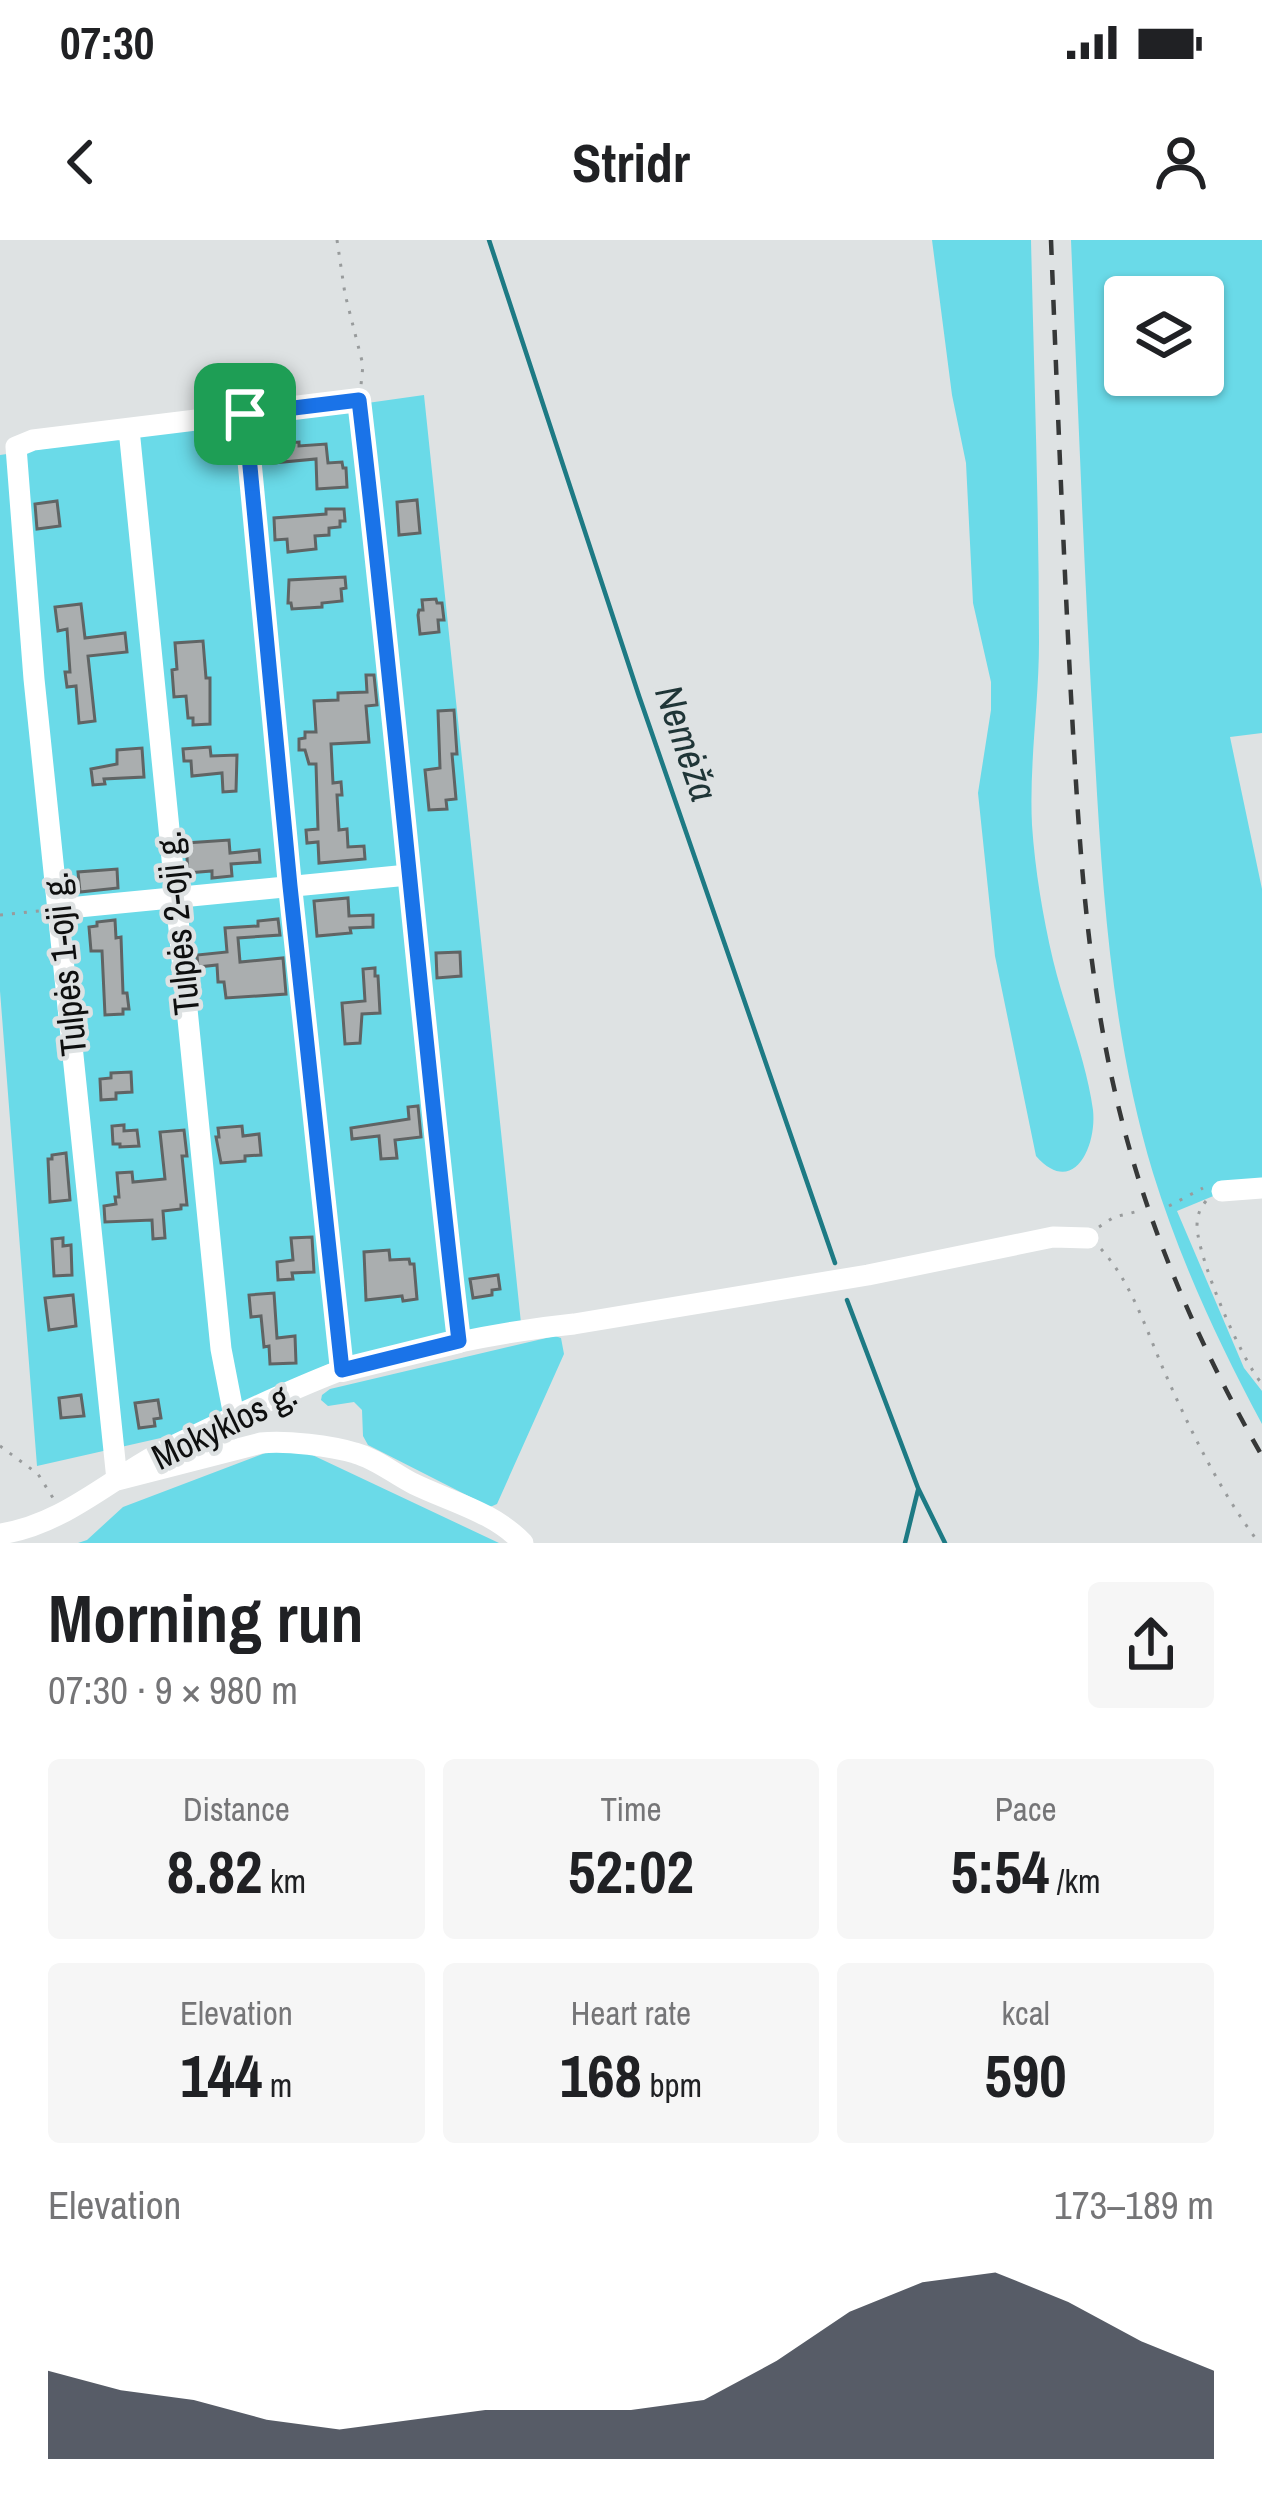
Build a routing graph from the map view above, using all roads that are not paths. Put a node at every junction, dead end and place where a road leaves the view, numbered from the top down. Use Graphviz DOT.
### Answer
graph roads {
  1 [pos="245,414"];
  2 [pos="128,429"];
  3 [pos="408,874"];
  4 [pos="290,886"];
  5 [pos="175,898"];
  6 [pos="58,909"];
  7 [pos="1262,1188"];
  8 [pos="1222,1191"];
  9 [pos="1088,1238"];
  10 [pos="459,1341"];
  11 [pos="342,1370"];
  12 [pos="281,1397"];
  13 [pos="234,1416"];
  14 [pos="284,1441"];
  15 [pos="116,1480"];
  16 [pos="0,1534"];
  17 [pos="523,1543"];
  1 -- 2 [label="street"];
  1 -- 3 [label="street"];
  1 -- 4 [label="street"];
  2 -- 5 [label="street, Tulpės 2-oji g."];
  2 -- 6 [label="street, Tulpės 1-oji g."];
  3 -- 4 [label="street"];
  3 -- 10 [label="street"];
  4 -- 5 [label="street"];
  4 -- 11 [label="street"];
  5 -- 6 [label="street"];
  5 -- 13 [label="street, Tulpės 2-oji g."];
  6 -- 15 [label="street, Tulpės 1-oji g."];
  7 -- 8 [label="street"];
  9 -- 10 [label="street, Mokyklos g."];
  10 -- 11 [label="street, Mokyklos g."];
  11 -- 12 [label="street, Mokyklos g."];
  12 -- 13 [label="street, Mokyklos g."];
  12 -- 14 [label="street"];
  13 -- 15 [label="street, Mokyklos g."];
  14 -- 15 [label="street"];
  14 -- 17 [label="street"];
  15 -- 16 [label="street, Mokyklos g."];
}
